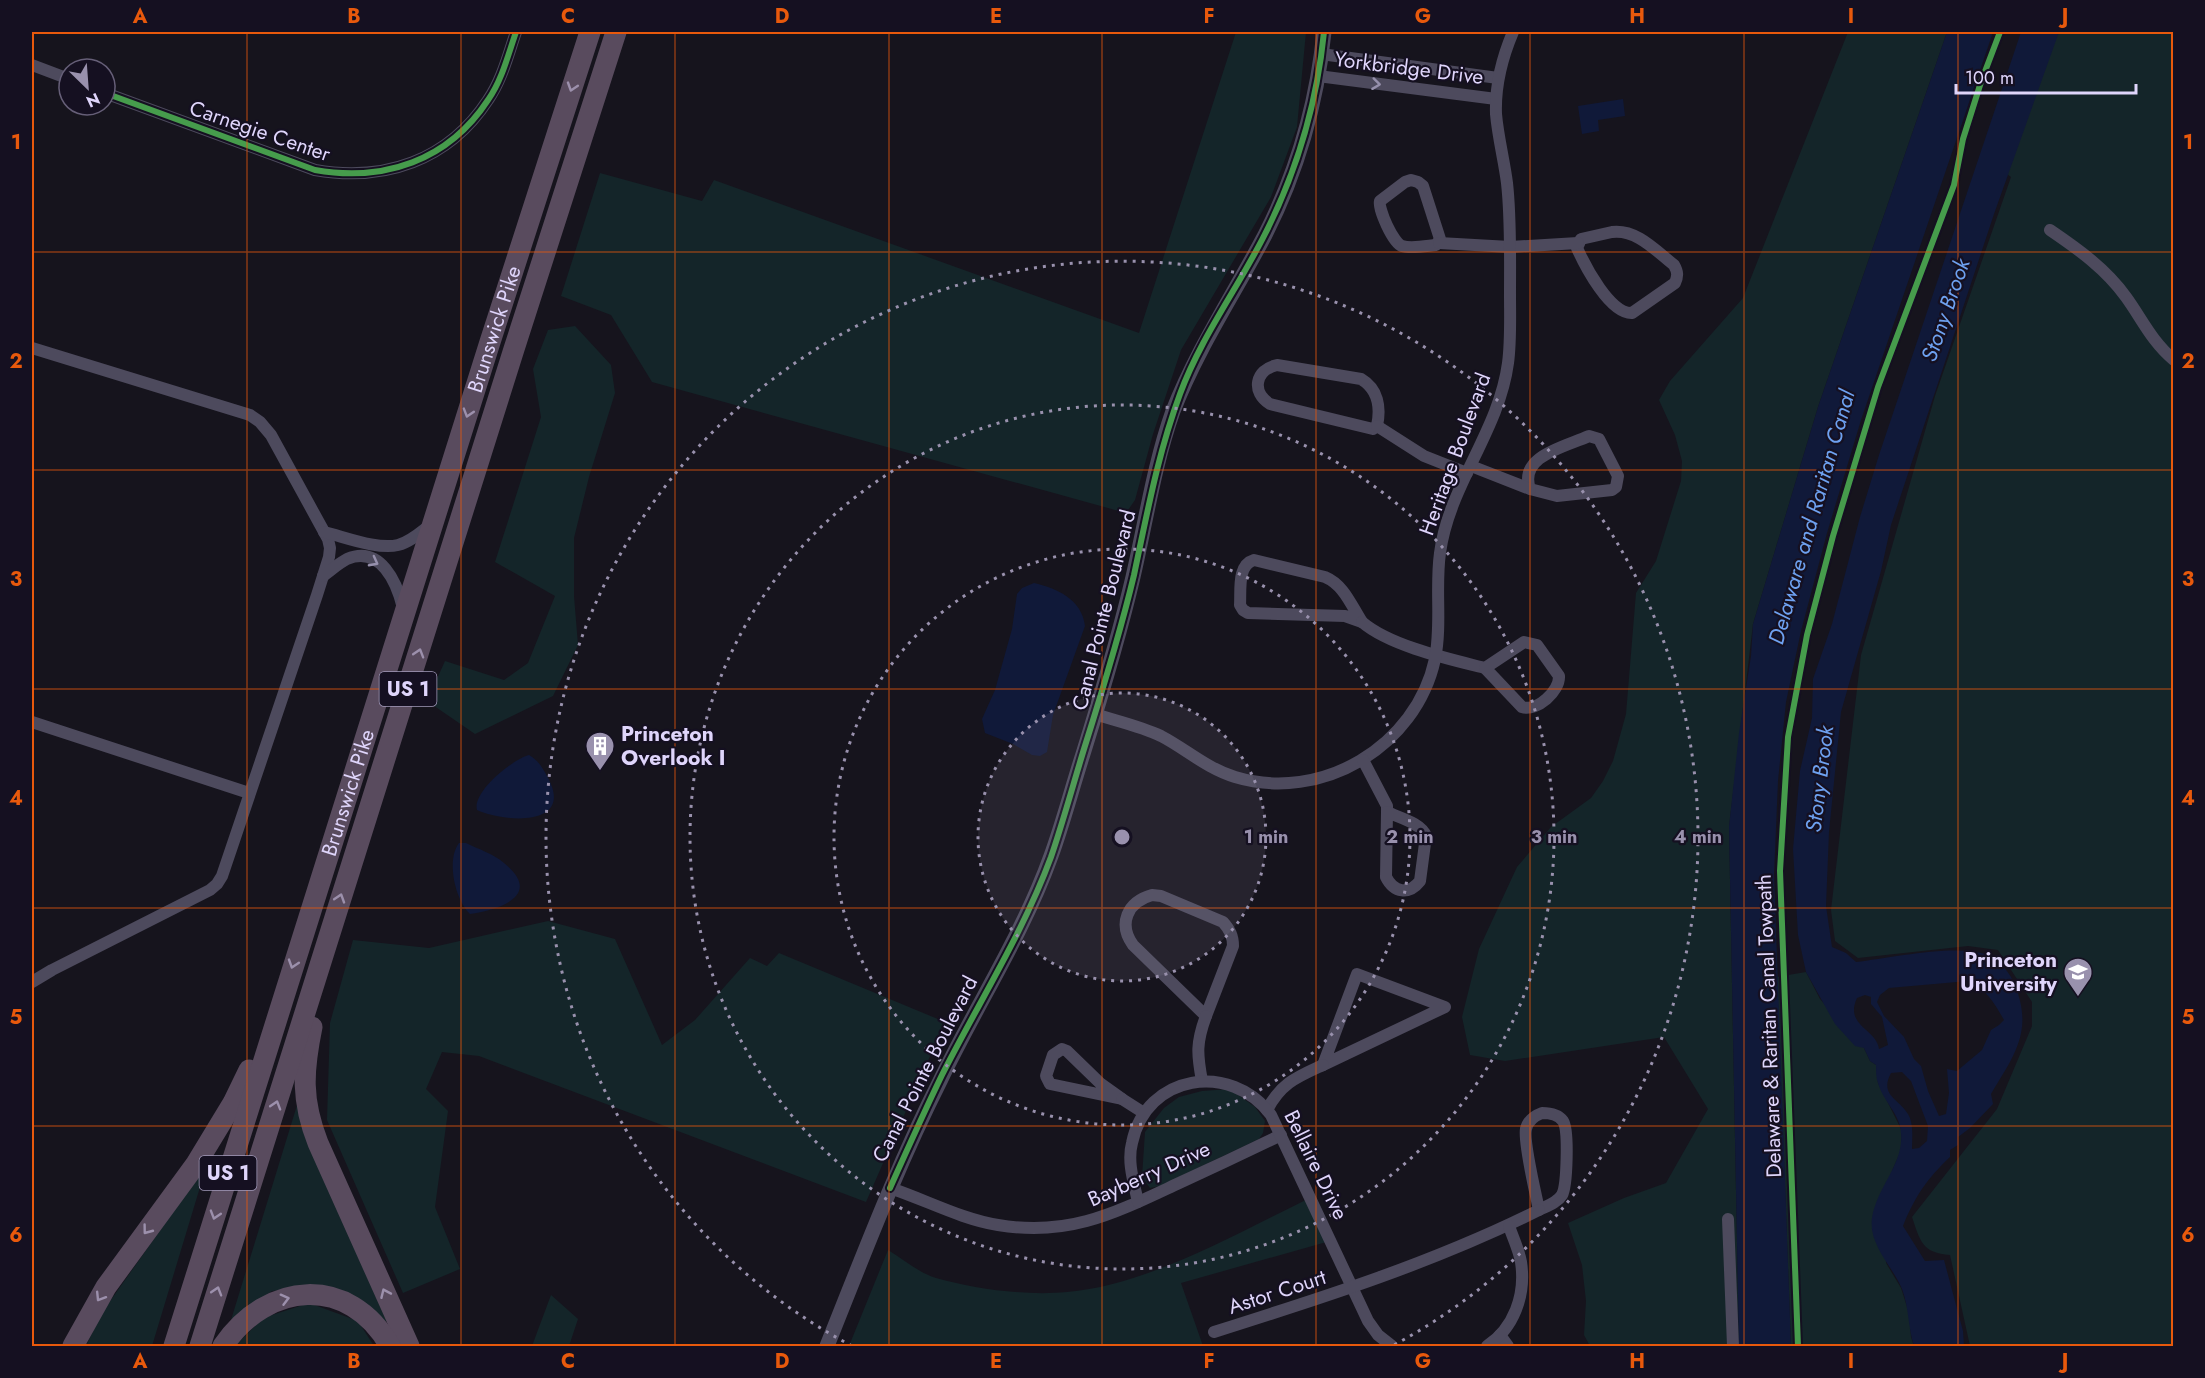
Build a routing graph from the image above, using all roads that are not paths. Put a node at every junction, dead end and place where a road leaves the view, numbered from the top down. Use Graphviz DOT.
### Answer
graph roads {
  1 [pos="516,32"];
  2 [pos="590,32"];
  3 [pos="616,32"];
  4 [pos="1324,32"];
  5 [pos="1513,32"];
  6 [pos="1321,54"];
  7 [pos="32,65"];
  8 [pos="57,74"];
  9 [pos="1318,76"];
  10 [pos="1498,78"];
  11 [pos="117,97"];
  12 [pos="1496,99"];
  13 [pos="2050,230"];
  14 [pos="1439,243"];
  15 [pos="1578,243"];
  16 [pos="1510,247"];
  17 [pos="32,348"];
  18 [pos="2174,360"];
  19 [pos="1377,426"];
  20 [pos="1469,470"];
  21 [pos="1530,489"];
  22 [pos="434,523"];
  23 [pos="324,532"];
  24 [pos="323,576"];
  25 [pos="405,615"];
  26 [pos="1362,622"];
  27 [pos="1435,655"];
  28 [pos="1485,668"];
  29 [pos="1095,714"];
  30 [pos="32,722"];
  31 [pos="1363,760"];
  32 [pos="249,793"];
  33 [pos="1387,812"];
  34 [pos="328,937"];
  35 [pos="32,982"];
  36 [pos="282,999"];
  37 [pos="1206,1017"];
  38 [pos="1323,1065"];
  39 [pos="1202,1081"];
  40 [pos="1122,1099"];
  41 [pos="1267,1110"];
  42 [pos="1144,1113"];
  43 [pos="1281,1136"];
  44 [pos="890,1188"];
  45 [pos="1138,1202"];
  46 [pos="1539,1210"];
  47 [pos="1728,1219"];
  48 [pos="1509,1226"];
  49 [pos="1352,1288"];
  50 [pos="1214,1332"];
  51 [pos="1500,1335"];
  52 [pos="73,1347"];
  53 [pos="174,1347"];
  54 [pos="200,1347"];
  55 [pos="224,1347"];
  56 [pos="390,1347"];
  57 [pos="409,1347"];
  58 [pos="827,1347"];
  59 [pos="1392,1347"];
  60 [pos="1487,1347"];
  61 [pos="1508,1347"];
  62 [pos="1733,1347"];
  1 -- 11 [label="street, Carnegie Center"];
  2 -- 22 [label="highway, Brunswick Pike / US 1, one-way"];
  34 -- 3 [label="highway, Brunswick Pike / US 1, one-way"];
  4 -- 6 [label="street, Canal Pointe Boulevard"];
  5 -- 10 [label="street, Heritage Boulevard"];
  6 -- 9 [label="street, Canal Pointe Boulevard"];
  6 -- 10 [label="street, Yorkbridge Drive"];
  7 -- 8 [label="street"];
  9 -- 12 [label="street, Yorkbridge Drive, one-way"];
  9 -- 29 [label="street, Canal Pointe Boulevard"];
  10 -- 12 [label="street, Heritage Boulevard"];
  12 -- 16 [label="street, Heritage Boulevard"];
  13 -- 18 [label="street"];
  14 -- 14 [label="street"];
  14 -- 16 [label="street"];
  15 -- 15 [label="street"];
  15 -- 16 [label="street"];
  16 -- 20 [label="street, Heritage Boulevard"];
  17 -- 23 [label="street"];
  19 -- 19 [label="street"];
  19 -- 20 [label="street"];
  20 -- 21 [label="street"];
  20 -- 27 [label="street, Heritage Boulevard"];
  21 -- 21 [label="street"];
  22 -- 23 [label="street"];
  22 -- 25 [label="highway, Brunswick Pike / US 1"];
  23 -- 24 [label="street"];
  24 -- 25 [label="street, one-way"];
  24 -- 32 [label="street"];
  25 -- 36 [label="highway, Brunswick Pike / US 1, one-way"];
  26 -- 26 [label="street"];
  26 -- 27 [label="street"];
  27 -- 28 [label="street"];
  27 -- 31 [label="street, Heritage Boulevard"];
  28 -- 28 [label="street"];
  29 -- 31 [label="street, Heritage Boulevard"];
  29 -- 44 [label="street, Canal Pointe Boulevard"];
  30 -- 32 [label="street"];
  31 -- 33 [label="street"];
  32 -- 35 [label="street"];
  33 -- 33 [label="street"];
  54 -- 34 [label="highway, Brunswick Pike / US 1, one-way"];
  57 -- 34 [label="highway, one-way"];
  36 -- 52 [label="highway, one-way"];
  36 -- 53 [label="highway, Brunswick Pike / US 1, one-way"];
  37 -- 37 [label="street"];
  37 -- 39 [label="street"];
  38 -- 38 [label="street"];
  38 -- 41 [label="street"];
  39 -- 41 [label="street, Bellaire Drive"];
  39 -- 42 [label="street, Bellaire Drive"];
  40 -- 40 [label="street"];
  40 -- 42 [label="street"];
  41 -- 43 [label="street, Bellaire Drive"];
  42 -- 45 [label="street, Bellaire Drive"];
  43 -- 45 [label="street, Bayberry Drive"];
  43 -- 49 [label="street, Bellaire Drive"];
  44 -- 45 [label="street, Bayberry Drive"];
  44 -- 58 [label="street, Canal Pointe Boulevard"];
  46 -- 46 [label="street, Astor Court"];
  46 -- 48 [label="street, Astor Court"];
  47 -- 62 [label="street"];
  48 -- 49 [label="street, Astor Court"];
  48 -- 51 [label="street"];
  49 -- 50 [label="street, Astor Court"];
  49 -- 59 [label="street, Bellaire Drive"];
  51 -- 60 [label="street"];
  51 -- 61 [label="street"];
  55 -- 56 [label="highway, one-way"];
}
